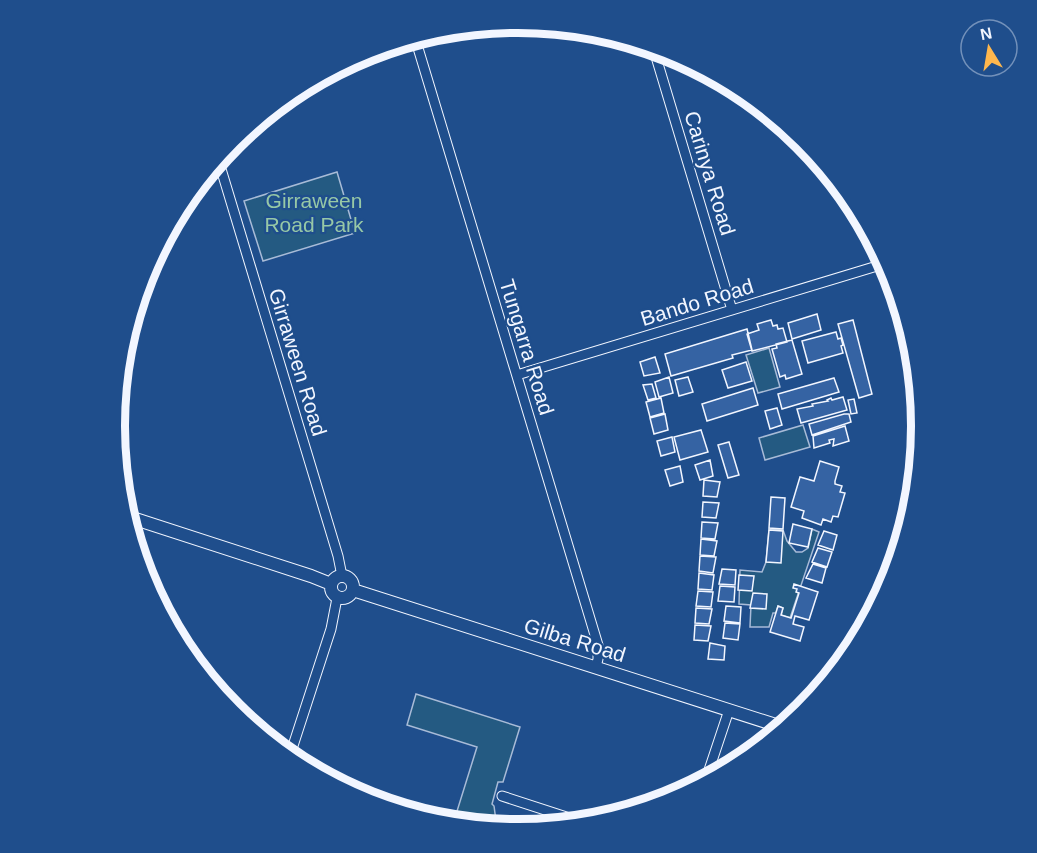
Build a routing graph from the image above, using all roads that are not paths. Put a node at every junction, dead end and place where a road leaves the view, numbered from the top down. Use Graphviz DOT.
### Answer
graph roads {
  1 [pos="417,46"];
  2 [pos="656,58"];
  3 [pos="221,169"];
  4 [pos="877,266"];
  5 [pos="732,310"];
  6 [pos="517,375"];
  7 [pos="136,519"];
  8 [pos="342,576"];
  9 [pos="331,584"];
  10 [pos="353,590"];
  11 [pos="337,598"];
  12 [pos="596,667"];
  13 [pos="729,710"];
  14 [pos="775,725"];
  15 [pos="292,748"];
  16 [pos="709,770"];
  17 [pos="502,796"];
  18 [pos="567,817"];
  1 -- 6 [label="street, Tungarra Road"];
  2 -- 5 [label="street, Carinya Road"];
  3 -- 8 [label="street, Girraween Road"];
  4 -- 5 [label="street, Bando Road"];
  5 -- 6 [label="street, Bando Road"];
  6 -- 12 [label="street, Tungarra Road"];
  7 -- 9 [label="street"];
  8 -- 9 [label="street"];
  8 -- 10 [label="street"];
  9 -- 11 [label="street"];
  10 -- 11 [label="street"];
  10 -- 12 [label="street, Gilba Road"];
  11 -- 15 [label="street"];
  12 -- 13 [label="street, Gilba Road"];
  13 -- 14 [label="street, Gilba Road"];
  13 -- 16 [label="street"];
  17 -- 18 [label="street"];
}
